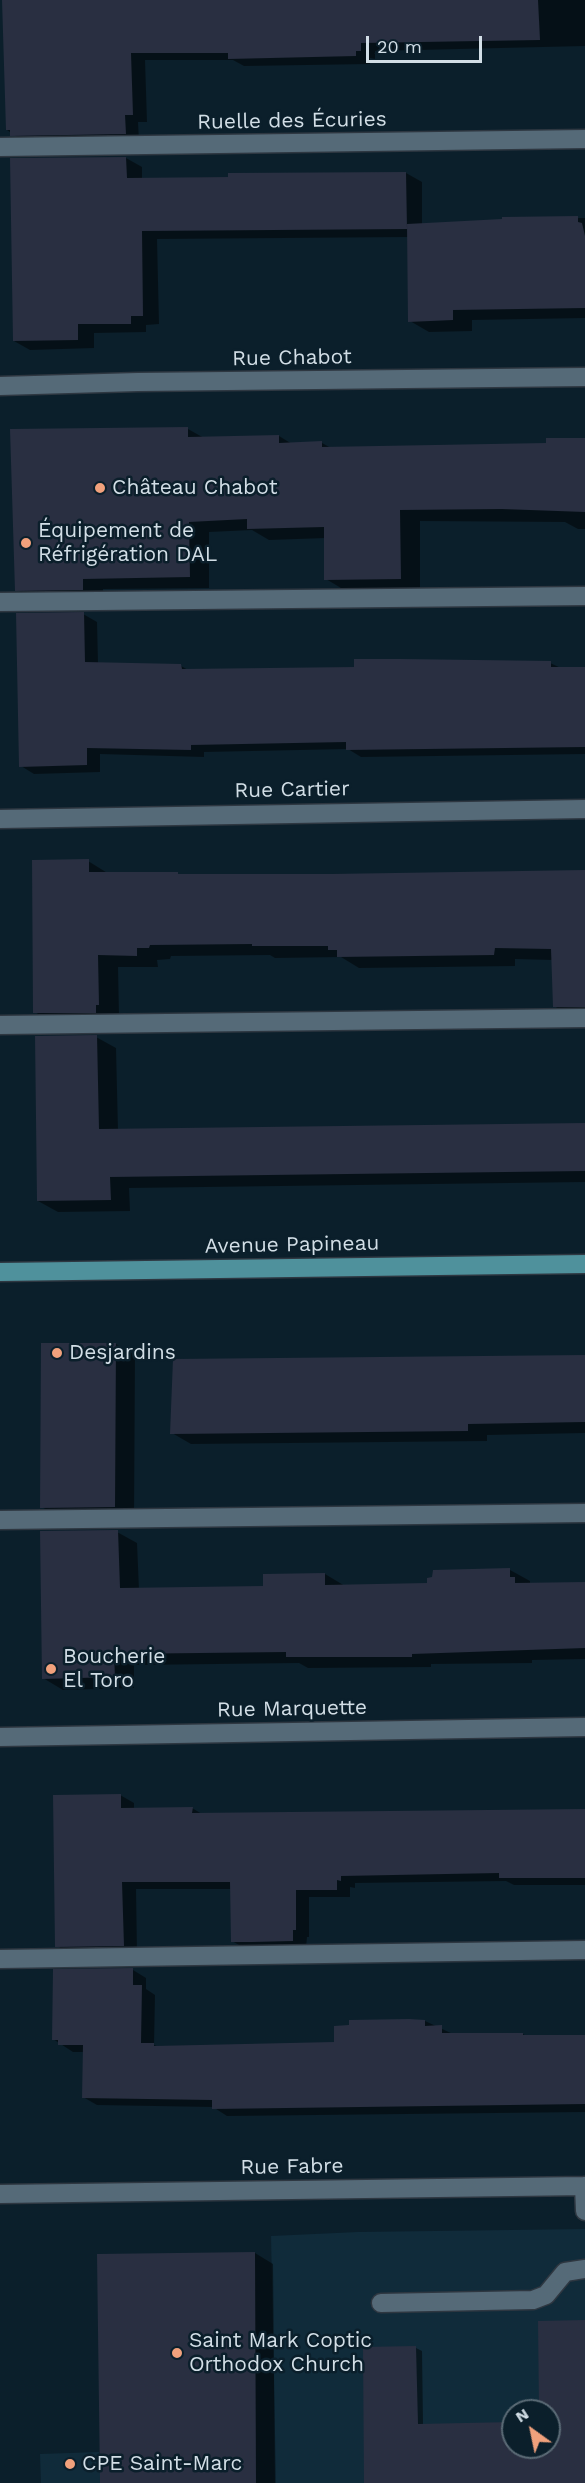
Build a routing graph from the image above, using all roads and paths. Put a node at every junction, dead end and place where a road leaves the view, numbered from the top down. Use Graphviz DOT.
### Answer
graph roads {
  1 [pos="585,139"];
  2 [pos="0,147"];
  3 [pos="585,377"];
  4 [pos="0,386"];
  5 [pos="585,596"];
  6 [pos="0,602"];
  7 [pos="585,809"];
  8 [pos="0,819"];
  9 [pos="585,1018"];
  10 [pos="0,1025"];
  11 [pos="585,1264"];
  12 [pos="0,1272"];
  13 [pos="585,1513"];
  14 [pos="0,1520"];
  15 [pos="585,1727"];
  16 [pos="0,1737"];
  17 [pos="585,1950"];
  18 [pos="0,1959"];
  19 [pos="585,2186"];
  20 [pos="0,2194"];
  21 [pos="585,2211"];
  22 [pos="585,2269"];
  23 [pos="381,2303"];
  1 -- 2 [label="street, Ruelle des Écuries"];
  3 -- 4 [label="street, Rue Chabot"];
  5 -- 6 [label="street"];
  7 -- 8 [label="street, Rue Cartier"];
  9 -- 10 [label="street"];
  11 -- 12 [label="main road, Avenue Papineau"];
  13 -- 14 [label="street"];
  15 -- 16 [label="street, Rue Marquette"];
  17 -- 18 [label="street"];
  19 -- 20 [label="street, Rue Fabre"];
  19 -- 21 [label="street"];
  22 -- 23 [label="street"];
}
